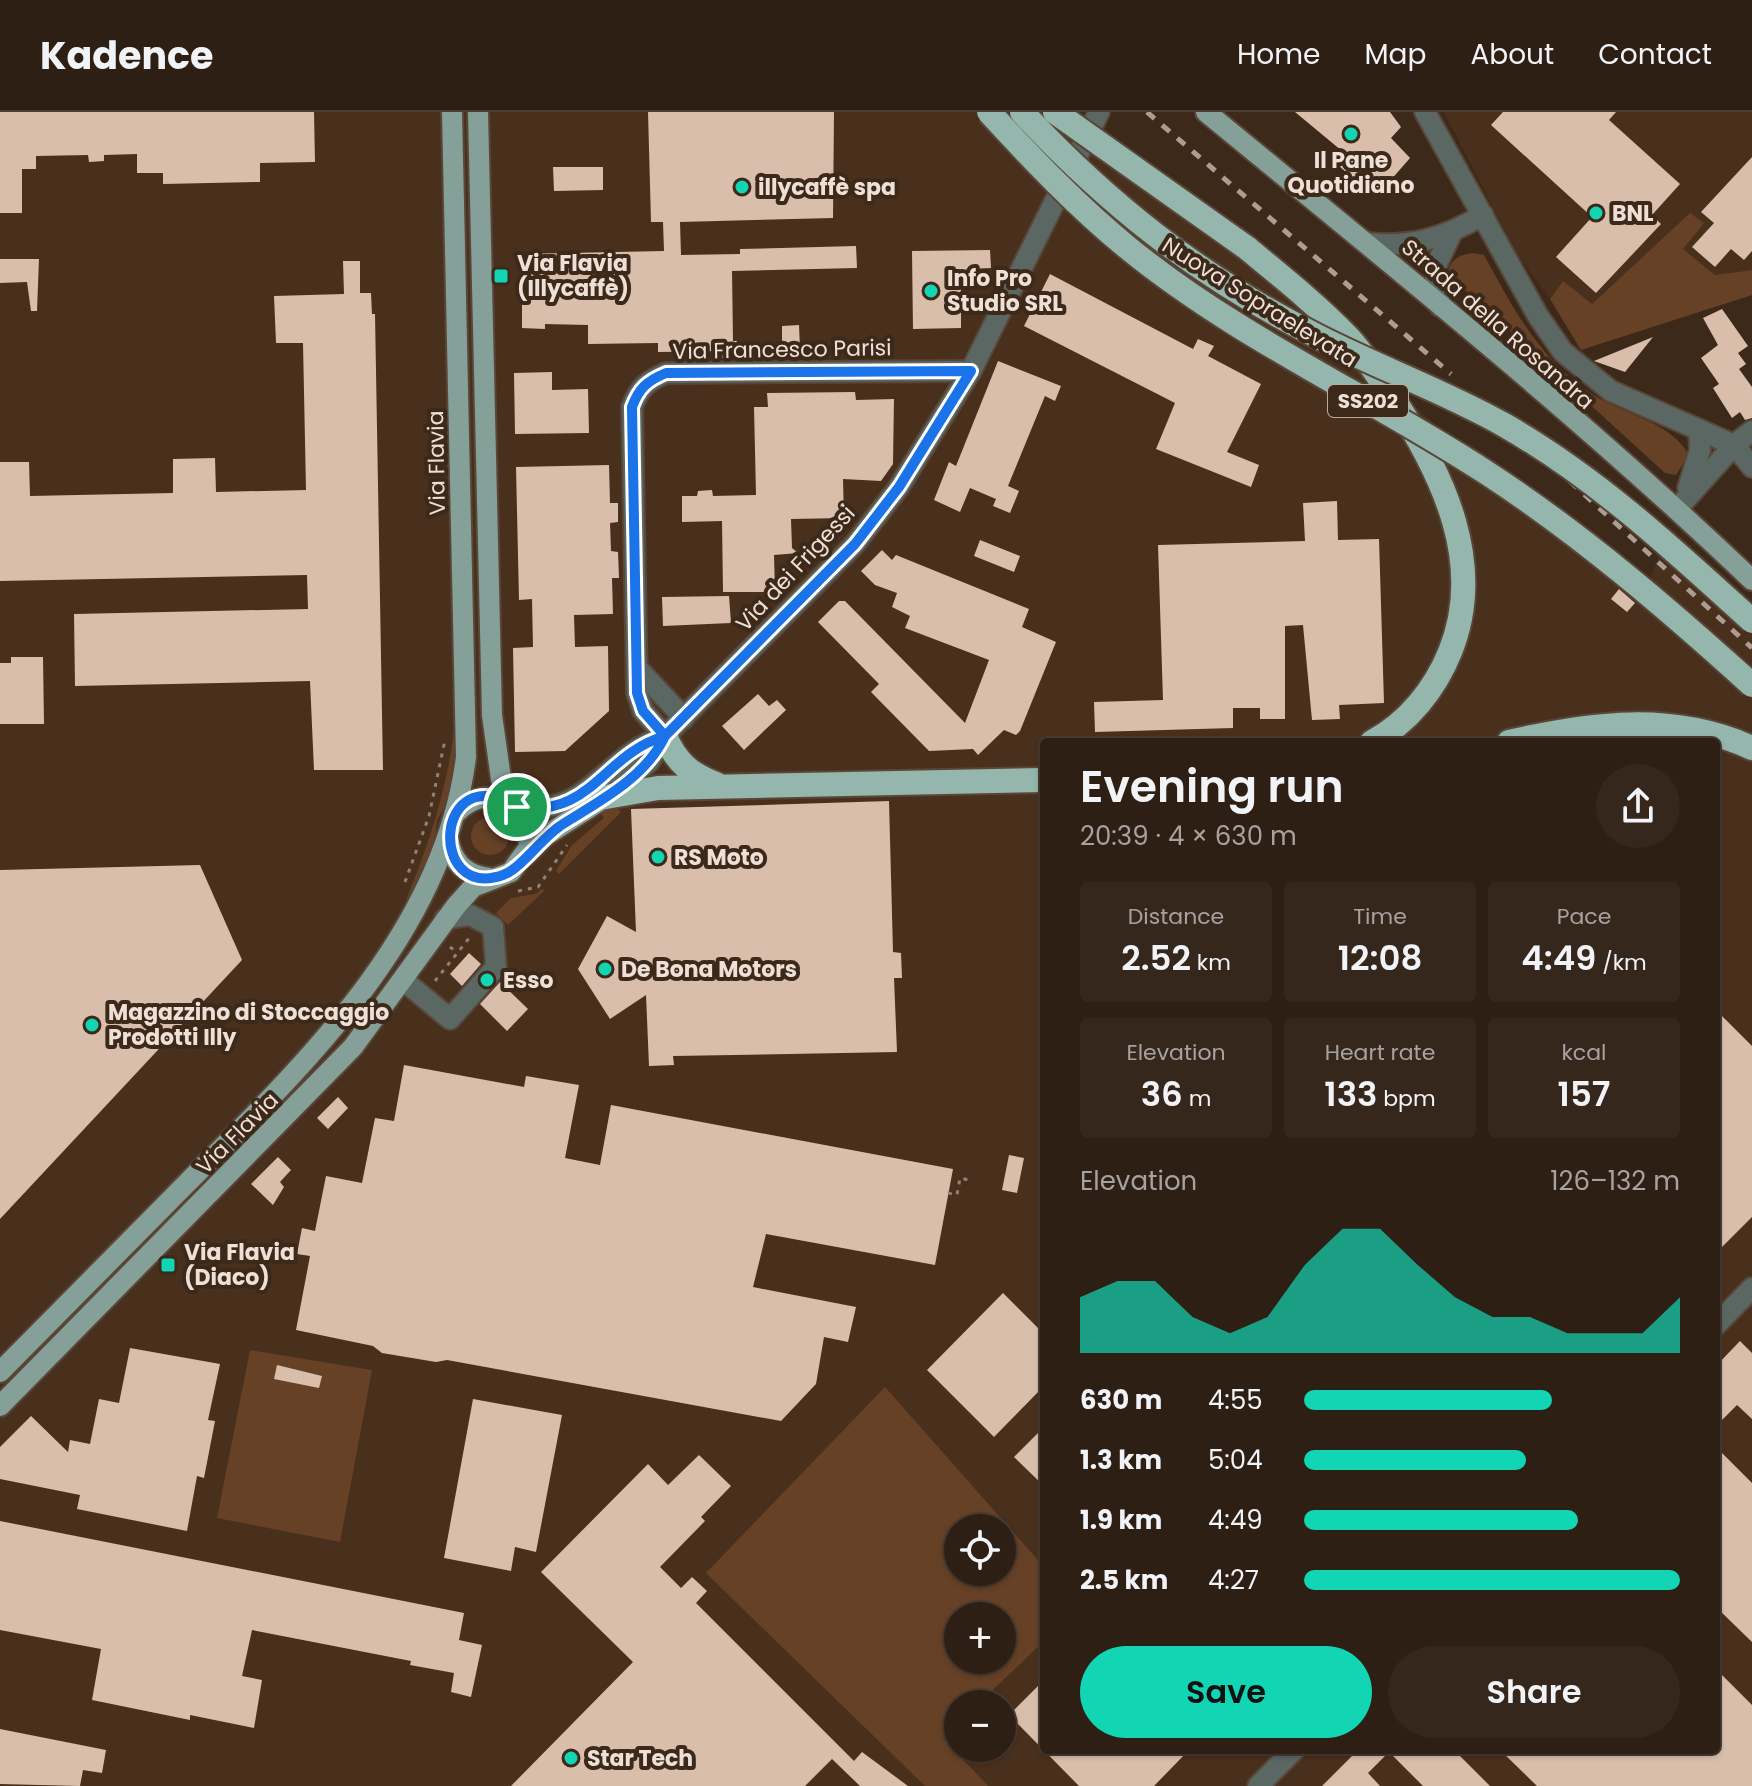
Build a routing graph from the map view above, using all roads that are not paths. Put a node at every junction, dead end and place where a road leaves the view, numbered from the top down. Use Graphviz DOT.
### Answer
graph roads {
  1 [pos="452,112"];
  2 [pos="478,112"];
  3 [pos="989,112"];
  4 [pos="1022,112"];
  5 [pos="1055,112"];
  6 [pos="1206,112"];
  7 [pos="1425,112"];
  8 [pos="1096,115"];
  9 [pos="1483,215"];
  10 [pos="1451,234"];
  11 [pos="1366,243"];
  12 [pos="1440,306"];
  13 [pos="971,371"];
  14 [pos="1699,431"];
  15 [pos="1752,431"];
  16 [pos="1734,445"];
  17 [pos="1752,467"];
  18 [pos="1677,509"];
  19 [pos="1752,580"];
  20 [pos="1752,621"];
  21 [pos="638,669"];
  22 [pos="1752,685"];
  23 [pos="684,718"];
  24 [pos="665,736"];
  25 [pos="1377,738"];
  26 [pos="1529,738"];
  27 [pos="1752,748"];
  28 [pos="1040,782"];
  29 [pos="725,787"];
  30 [pos="606,797"];
  31 [pos="517,807"];
  32 [pos="456,813"];
  33 [pos="448,838"];
  34 [pos="526,855"];
  35 [pos="489,878"];
  36 [pos="445,919"];
  37 [pos="403,980"];
  38 [pos="1752,1288"];
  39 [pos="1720,1321"];
  40 [pos="0,1372"];
  41 [pos="0,1406"];
  42 [pos="1290,1754"];
  43 [pos="1258,1786"];
  1 -- 32 [label="main road, Via Flavia"];
  2 -- 31 [label="main road"];
  3 -- 22 [label="highway, Nuova Sopraelevata / SS202, bridge"];
  4 -- 20 [label="highway, Nuova Sopraelevata / SS202, bridge"];
  5 -- 25 [label="highway, bridge"];
  6 -- 11 [label="main road, Strada della Rosandra"];
  7 -- 9 [label="street"];
  8 -- 13 [label="street, Via dei Frigessi"];
  9 -- 10 [label="street"];
  9 -- 14 [label="street"];
  10 -- 11 [label="street"];
  10 -- 12 [label="street"];
  11 -- 12 [label="main road, Strada della Rosandra"];
  12 -- 18 [label="main road, Strada della Rosandra"];
  13 -- 21 [label="street, Via Francesco Parisi"];
  13 -- 23 [label="street, Via dei Frigessi"];
  14 -- 16 [label="street"];
  14 -- 18 [label="street"];
  15 -- 16 [label="street"];
  16 -- 17 [label="street"];
  16 -- 18 [label="street"];
  18 -- 19 [label="main road, Strada della Rosandra"];
  21 -- 23 [label="street"];
  21 -- 24 [label="street, Via Francesco Parisi"];
  23 -- 24 [label="street, Via dei Frigessi"];
  24 -- 29 [label="highway"];
  24 -- 30 [label="street, Via dei Frigessi"];
  24 -- 31 [label="street, Via dei Frigessi"];
  26 -- 27 [label="highway"];
  28 -- 29 [label="highway"];
  29 -- 30 [label="highway"];
  30 -- 34 [label="main road, Via Flavia"];
  31 -- 32 [label="main road"];
  31 -- 34 [label="main road"];
  32 -- 33 [label="main road, Via Flavia"];
  33 -- 35 [label="main road"];
  33 -- 40 [label="main road, Via Flavia"];
  34 -- 35 [label="main road, Via Flavia"];
  35 -- 36 [label="main road, Via Flavia"];
  36 -- 37 [label="main road, Via Flavia"];
  36 -- 37 [label="street"];
  37 -- 41 [label="main road, Via Flavia"];
  38 -- 39 [label="street"];
  42 -- 43 [label="street"];
}
